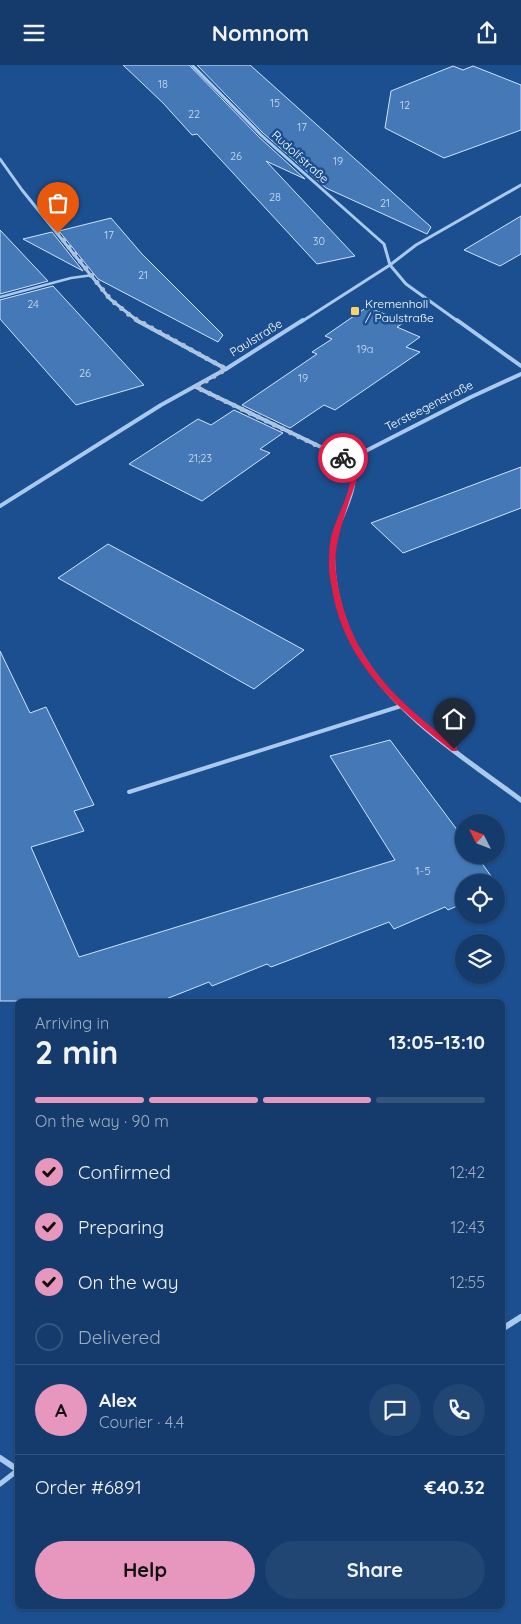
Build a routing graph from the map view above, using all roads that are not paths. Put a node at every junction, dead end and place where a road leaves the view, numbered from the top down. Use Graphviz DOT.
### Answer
graph roads {
  1 [pos="192,65"];
  2 [pos="0,159"];
  3 [pos="521,185"];
  4 [pos="390,265"];
  5 [pos="93,275"];
  6 [pos="0,297"];
  7 [pos="521,366"];
  8 [pos="226,369"];
  9 [pos="521,374"];
  10 [pos="196,387"];
  11 [pos="348,461"];
  12 [pos="0,506"];
  13 [pos="402,706"];
  14 [pos="129,791"];
  15 [pos="521,800"];
  16 [pos="521,1317"];
  17 [pos="505,1327"];
  18 [pos="0,1459"];
  19 [pos="15,1468"];
  20 [pos="15,1472"];
  21 [pos="0,1483"];
  1 -- 4 [label="street, Rudolfstraße"];
  2 -- 5 [label="street"];
  3 -- 4 [label="street, Paulstraße"];
  4 -- 7 [label="street"];
  4 -- 8 [label="street, Paulstraße"];
  5 -- 6 [label="lane"];
  5 -- 8 [label="street"];
  8 -- 10 [label="street, Paulstraße"];
  9 -- 11 [label="street, Tersteegenstraße"];
  10 -- 11 [label="street"];
  10 -- 12 [label="street, Paulstraße"];
  11 -- 13 [label="street"];
  13 -- 14 [label="lane"];
  13 -- 15 [label="street"];
  16 -- 17 [label="street"];
  18 -- 19 [label="street"];
  20 -- 21 [label="lane"];
}
